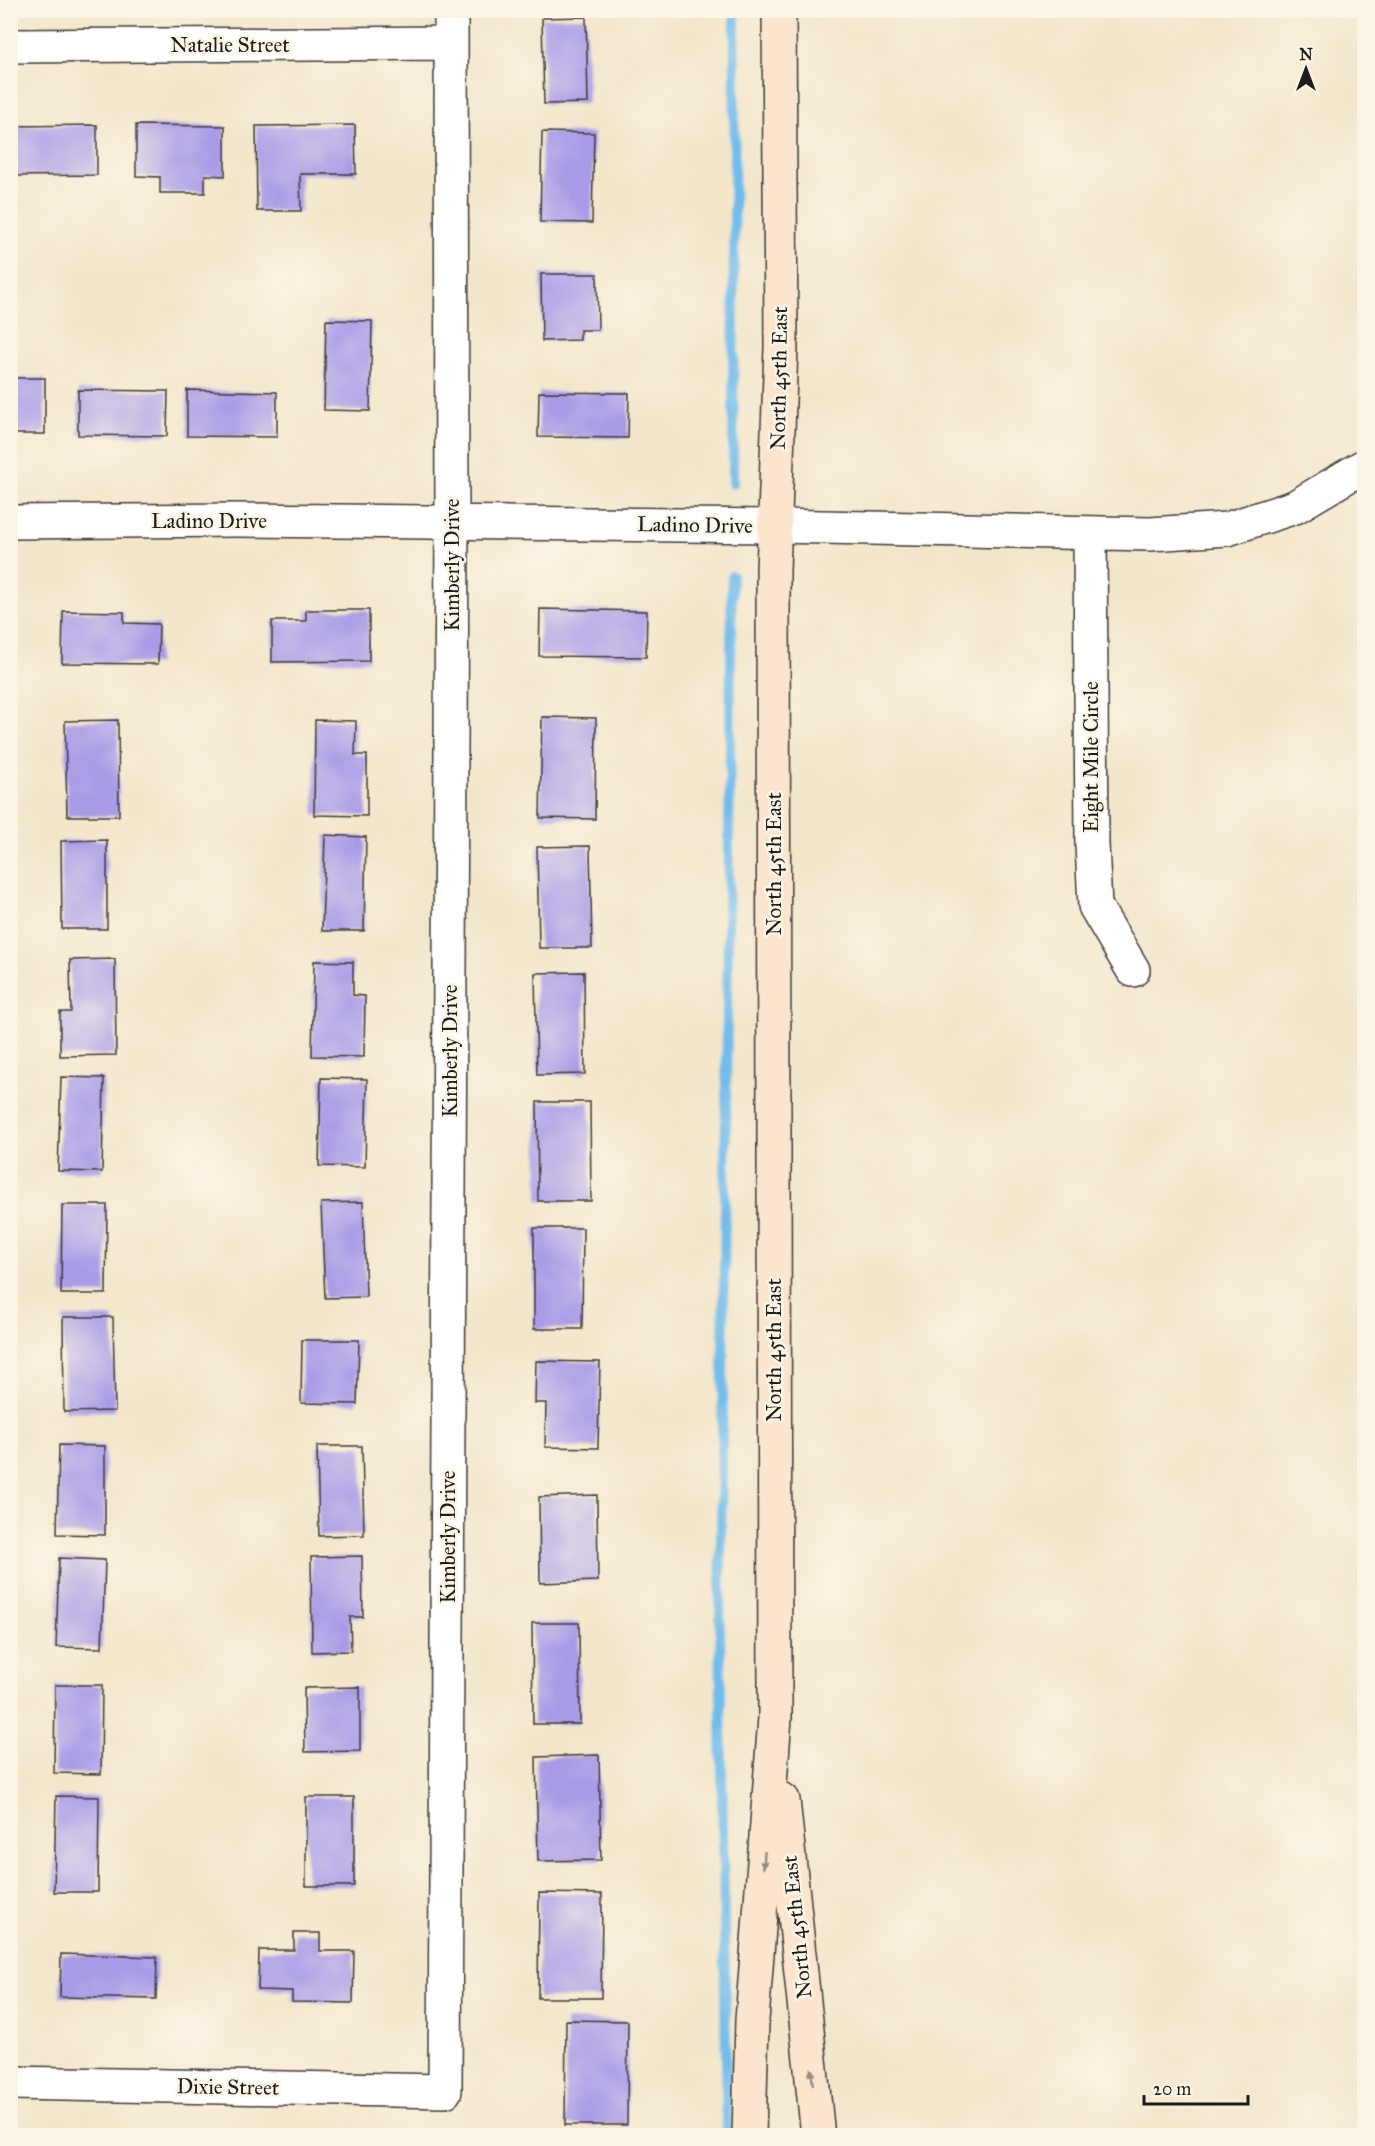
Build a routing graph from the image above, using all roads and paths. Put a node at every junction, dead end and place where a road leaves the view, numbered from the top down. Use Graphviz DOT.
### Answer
graph roads {
  1 [pos="451,10"];
  2 [pos="779,10"];
  3 [pos="450,43"];
  4 [pos="10,46"];
  5 [pos="1365,466"];
  6 [pos="10,522"];
  7 [pos="452,523"];
  8 [pos="775,526"];
  9 [pos="1090,533"];
  10 [pos="1133,970"];
  11 [pos="775,1718"];
  12 [pos="10,2083"];
  13 [pos="445,2091"];
  14 [pos="749,2136"];
  15 [pos="818,2136"];
  1 -- 3 [label="street, Kimberly Drive"];
  2 -- 8 [label="main road, North 45th East"];
  3 -- 4 [label="street, Natalie Street"];
  3 -- 7 [label="street, Kimberly Drive"];
  5 -- 9 [label="street, Ladino Drive"];
  6 -- 7 [label="street, Ladino Drive"];
  7 -- 8 [label="street, Ladino Drive"];
  7 -- 13 [label="street, Kimberly Drive"];
  8 -- 9 [label="street, Ladino Drive"];
  8 -- 11 [label="main road, North 45th East"];
  9 -- 10 [label="street, Eight Mile Circle"];
  11 -- 14 [label="main road, North 45th East, one-way"];
  15 -- 11 [label="main road, North 45th East, one-way"];
  12 -- 13 [label="street, Dixie Street"];
}
